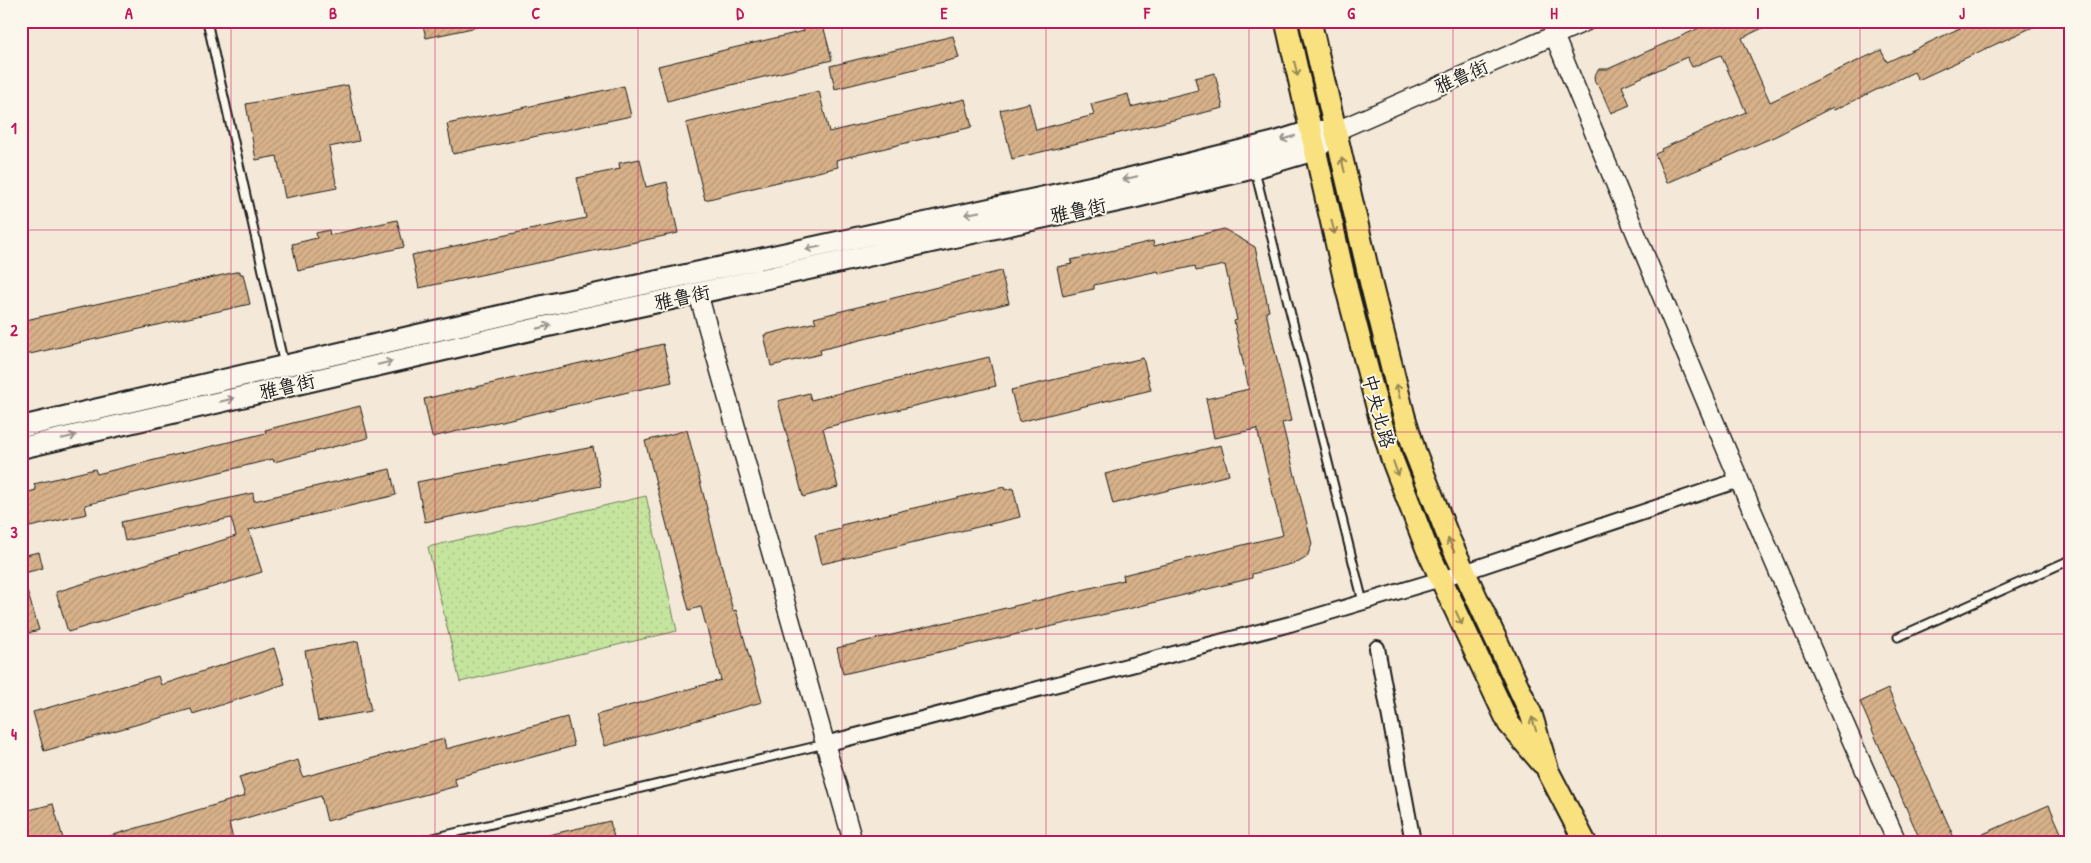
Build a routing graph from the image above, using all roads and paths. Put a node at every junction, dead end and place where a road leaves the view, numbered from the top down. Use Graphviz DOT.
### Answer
graph roads {
  1 [pos="208,21"];
  2 [pos="1286,21"];
  3 [pos="1310,21"];
  4 [pos="1587,21"];
  5 [pos="1554,35"];
  6 [pos="1336,131"];
  7 [pos="1313,141"];
  8 [pos="1254,168"];
  9 [pos="698,293"];
  10 [pos="284,366"];
  11 [pos="21,427"];
  12 [pos="21,448"];
  13 [pos="1739,480"];
  14 [pos="2070,560"];
  15 [pos="1464,572"];
  16 [pos="1441,578"];
  17 [pos="1363,602"];
  18 [pos="1898,637"];
  19 [pos="1377,648"];
  20 [pos="825,744"];
  21 [pos="1548,770"];
  22 [pos="417,842"];
  23 [pos="853,842"];
  24 [pos="1413,842"];
  25 [pos="1585,842"];
  26 [pos="1897,842"];
  1 -- 10 [label="lane"];
  2 -- 7 [label="main road, 中央北路, one-way"];
  3 -- 6 [label="main road, 中央北路"];
  4 -- 5 [label="street, 雅鲁街"];
  5 -- 6 [label="street, 雅鲁街"];
  5 -- 13 [label="street"];
  6 -- 7 [label="main road, 雅鲁街"];
  15 -- 6 [label="main road, 中央北路, one-way"];
  7 -- 8 [label="main road, 雅鲁街"];
  7 -- 10 [label="main road, 雅鲁街, one-way"];
  7 -- 16 [label="main road, 中央北路, one-way"];
  8 -- 9 [label="main road, 雅鲁街"];
  8 -- 17 [label="lane"];
  12 -- 9 [label="main road, 雅鲁街, one-way"];
  9 -- 20 [label="street"];
  10 -- 11 [label="main road, 雅鲁街"];
  13 -- 15 [label="street"];
  13 -- 26 [label="street"];
  14 -- 18 [label="lane"];
  15 -- 16 [label="street"];
  21 -- 15 [label="main road, 中央北路, one-way"];
  16 -- 17 [label="street"];
  16 -- 21 [label="main road, 中央北路, one-way"];
  17 -- 20 [label="street"];
  19 -- 24 [label="street"];
  20 -- 22 [label="lane"];
  20 -- 23 [label="street"];
  21 -- 25 [label="main road, 中央北路"];
}
